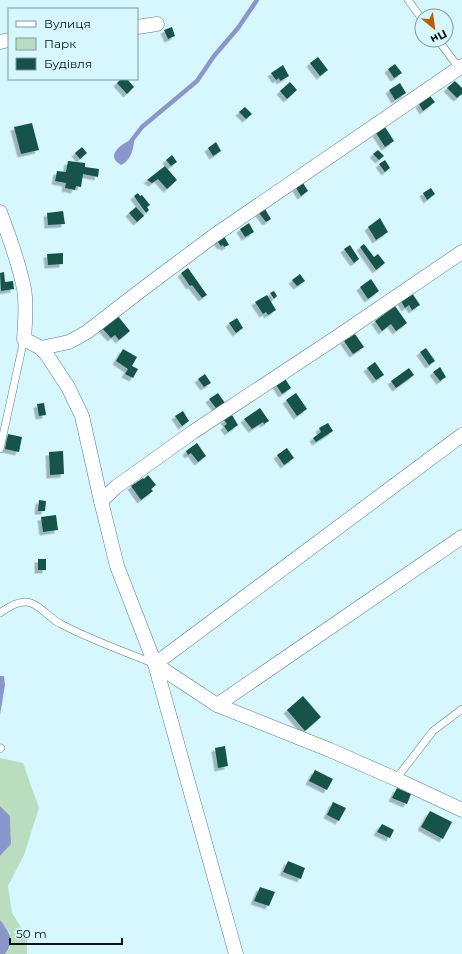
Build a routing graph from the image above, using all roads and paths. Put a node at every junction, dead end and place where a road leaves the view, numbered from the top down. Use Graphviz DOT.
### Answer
graph roads {
  1 [pos="408,0"];
  2 [pos="414,8"];
  3 [pos="157,24"];
  4 [pos="138,27"];
  5 [pos="445,48"];
  6 [pos="461,67"];
  7 [pos="0,212"];
  8 [pos="462,252"];
  9 [pos="24,339"];
  10 [pos="41,348"];
  11 [pos="462,435"];
  12 [pos="0,450"];
  13 [pos="101,501"];
  14 [pos="462,537"];
  15 [pos="0,614"];
  16 [pos="155,664"];
  17 [pos="217,705"];
  18 [pos="462,709"];
  19 [pos="396,779"];
  20 [pos="462,810"];
  21 [pos="236,954"];
  1 -- 2 [label="lane"];
  3 -- 4 [label="street"];
  5 -- 6 [label="lane"];
  6 -- 10 [label="street"];
  7 -- 9 [label="street"];
  8 -- 13 [label="street"];
  9 -- 10 [label="street"];
  9 -- 12 [label="lane"];
  10 -- 13 [label="street"];
  11 -- 16 [label="street"];
  13 -- 16 [label="street"];
  14 -- 17 [label="street"];
  15 -- 16 [label="lane"];
  16 -- 17 [label="street"];
  16 -- 21 [label="street"];
  17 -- 19 [label="street"];
  18 -- 19 [label="lane"];
  19 -- 20 [label="street"];
}
